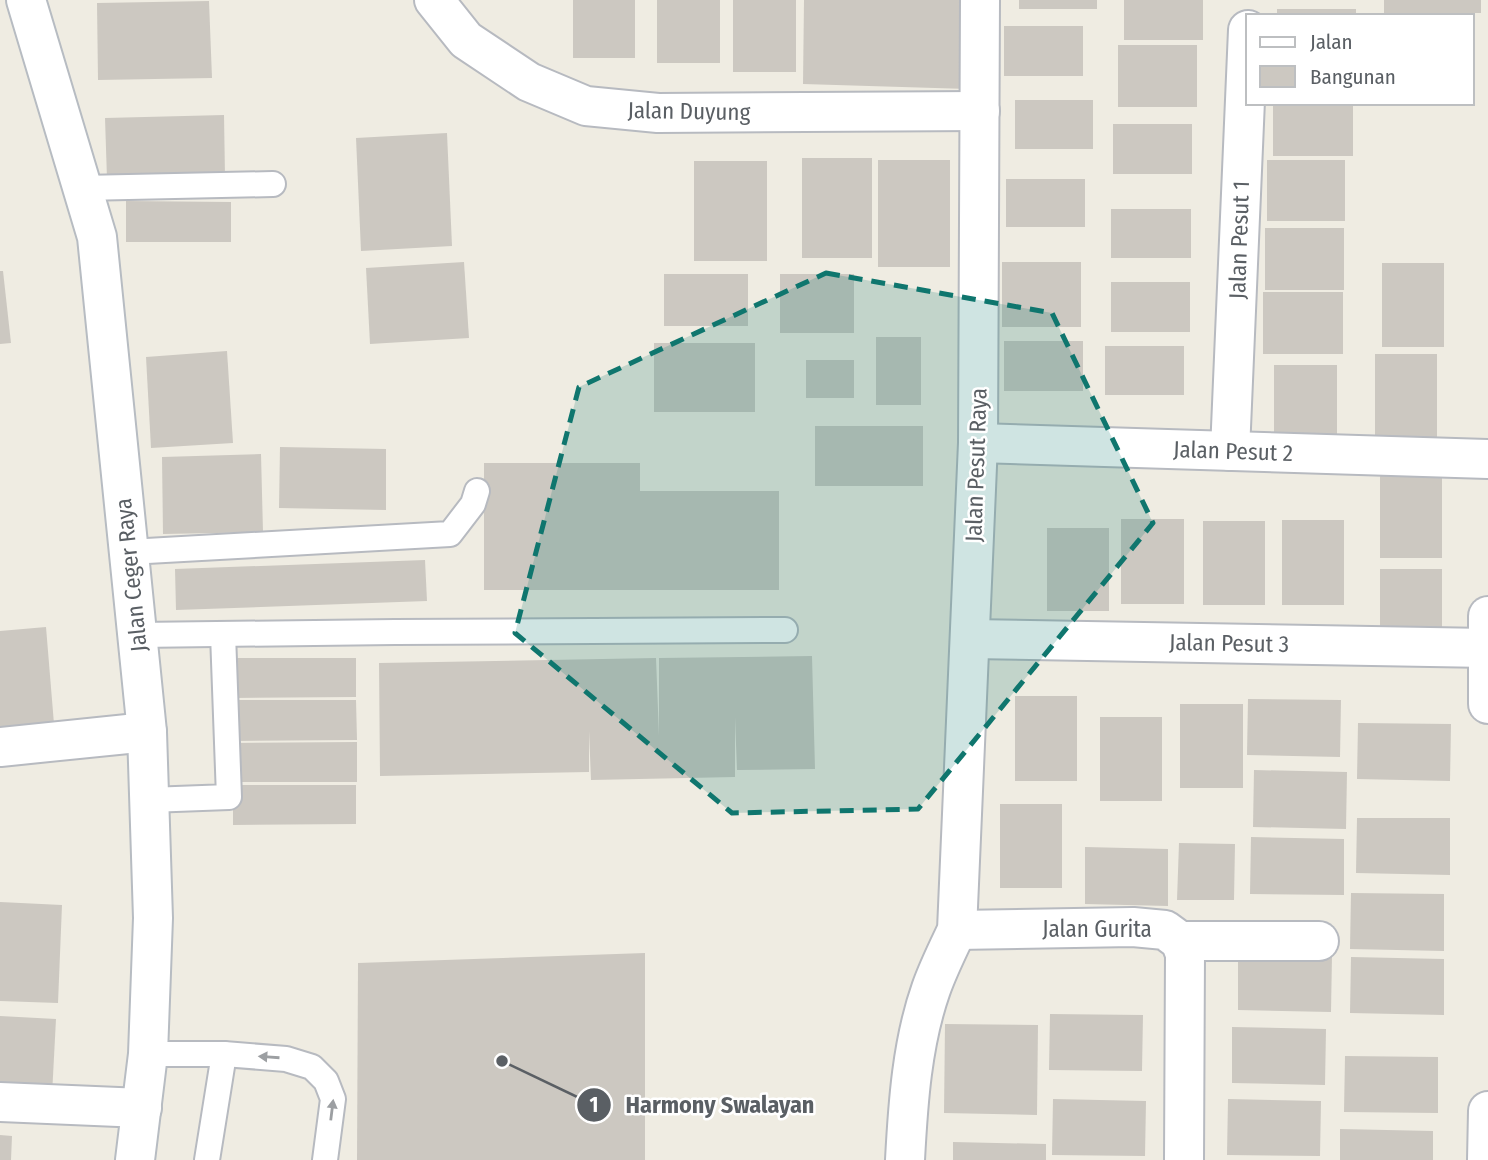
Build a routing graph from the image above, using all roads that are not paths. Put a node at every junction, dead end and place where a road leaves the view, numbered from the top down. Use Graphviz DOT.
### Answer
graph roads {
  1 [pos="434,0"];
  2 [pos="980,0"];
  3 [pos="18,5"];
  4 [pos="1246,77"];
  5 [pos="980,111"];
  6 [pos="273,184"];
  7 [pos="82,188"];
  8 [pos="978,443"];
  9 [pos="1230,451"];
  10 [pos="1488,459"];
  11 [pos="477,491"];
  12 [pos="129,552"];
  13 [pos="1488,616"];
  14 [pos="785,630"];
  15 [pos="223,634"];
  16 [pos="137,635"];
  17 [pos="970,639"];
  18 [pos="1488,648"];
  19 [pos="1488,704"];
  20 [pos="147,732"];
  21 [pos="0,747"];
  22 [pos="149,800"];
  23 [pos="957,930"];
  24 [pos="1180,941"];
  25 [pos="1319,941"];
  26 [pos="148,1054"];
  27 [pos="224,1054"];
  28 [pos="0,1101"];
  29 [pos="142,1108"];
  30 [pos="1488,1111"];
  31 [pos="135,1160"];
  32 [pos="207,1160"];
  33 [pos="325,1160"];
  34 [pos="905,1160"];
  35 [pos="1184,1160"];
  36 [pos="1487,1160"];
  1 -- 5 [label="street, Jalan Duyung"];
  2 -- 5 [label="street, Jalan Pesut Raya"];
  3 -- 7 [label="street, Jalan Ceger Raya"];
  4 -- 9 [label="street, Jalan Pesut 1"];
  5 -- 8 [label="street, Jalan Pesut Raya"];
  6 -- 7 [label="lane"];
  7 -- 12 [label="street, Jalan Ceger Raya"];
  8 -- 9 [label="street, Jalan Pesut 2"];
  8 -- 17 [label="street, Jalan Pesut Raya"];
  9 -- 10 [label="street, Jalan Pesut 2"];
  11 -- 12 [label="lane"];
  12 -- 16 [label="street, Jalan Ceger Raya"];
  13 -- 18 [label="street"];
  14 -- 15 [label="lane"];
  15 -- 16 [label="lane"];
  15 -- 22 [label="lane"];
  16 -- 20 [label="street, Jalan Ceger Raya"];
  17 -- 18 [label="street, Jalan Pesut 3"];
  17 -- 23 [label="street, Jalan Pesut Raya"];
  18 -- 19 [label="street"];
  20 -- 21 [label="street"];
  20 -- 22 [label="street, Jalan Ceger Raya"];
  22 -- 26 [label="street, Jalan Ceger Raya"];
  23 -- 24 [label="street, Jalan Gurita"];
  23 -- 34 [label="street"];
  24 -- 25 [label="street"];
  24 -- 35 [label="street, Jalan Gurita"];
  26 -- 27 [label="lane"];
  26 -- 29 [label="street, Jalan Ceger Raya"];
  27 -- 32 [label="lane"];
  33 -- 27 [label="lane, one-way"];
  28 -- 29 [label="street"];
  29 -- 31 [label="street, Jalan Ceger Raya"];
  30 -- 36 [label="street"];
}
